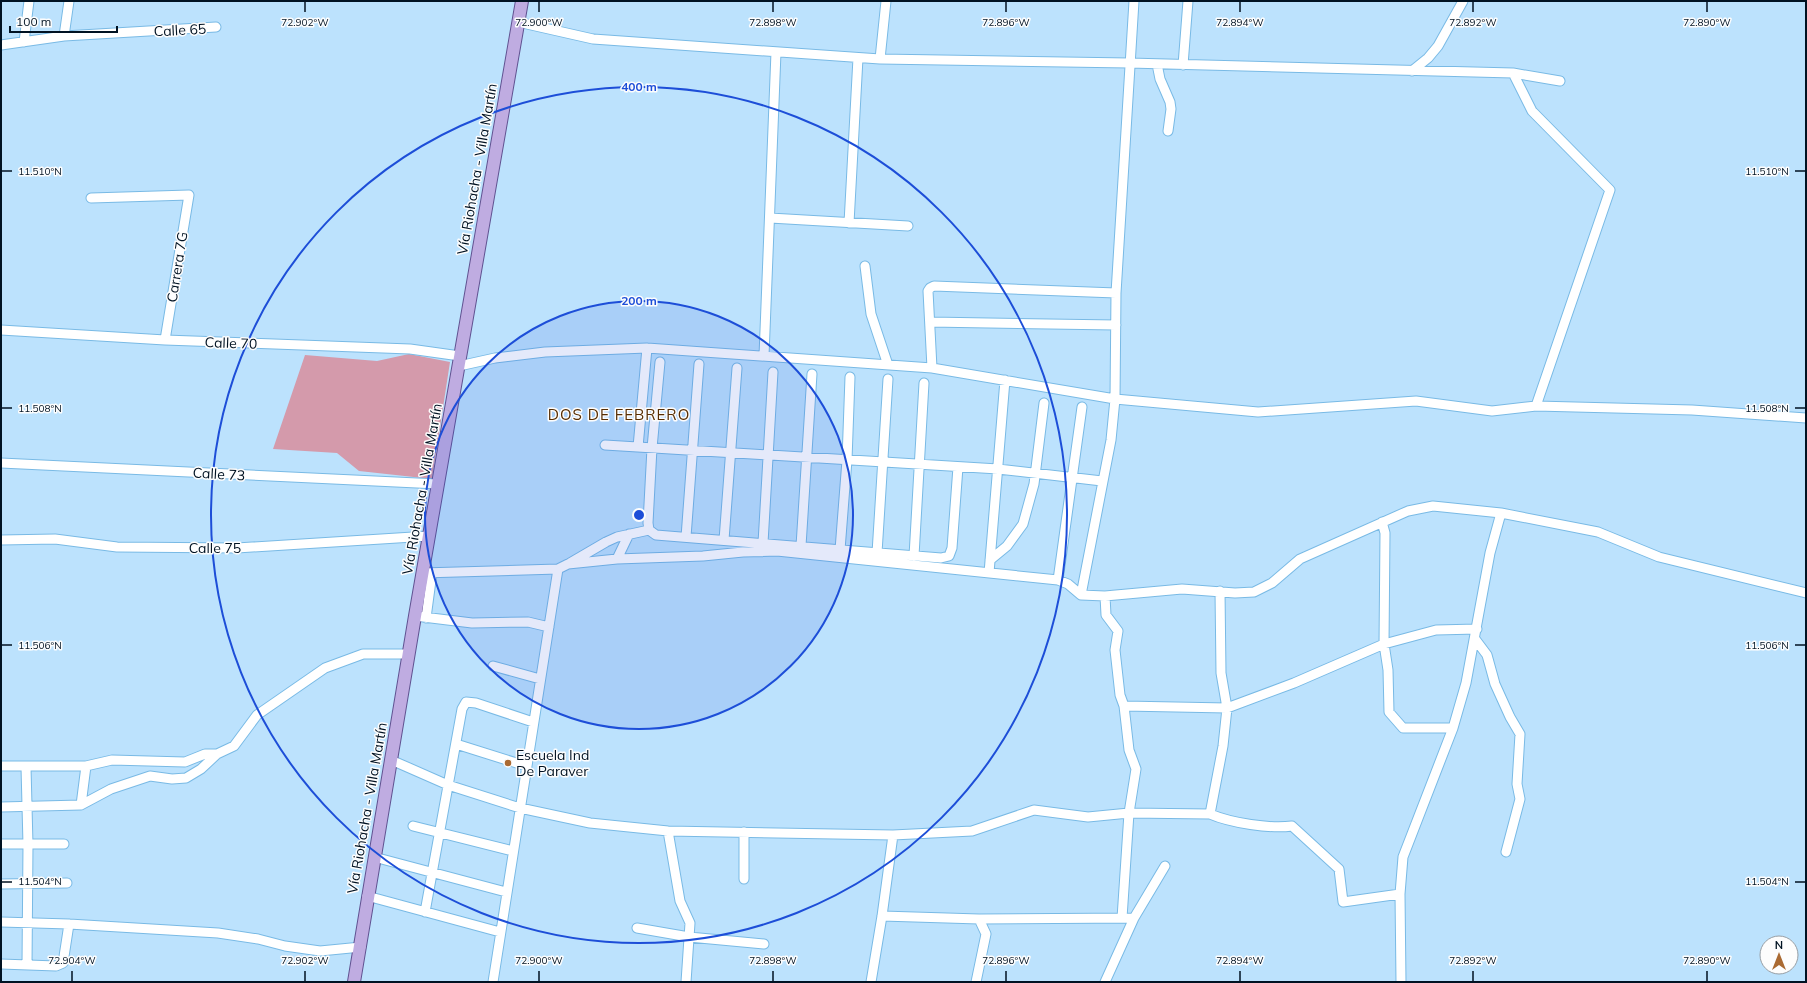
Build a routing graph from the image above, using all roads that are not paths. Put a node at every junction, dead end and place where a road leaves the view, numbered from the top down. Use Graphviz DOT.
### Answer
graph roads {
  1 [pos="29,1"];
  2 [pos="69,1"];
  3 [pos="522,1"];
  4 [pos="886,1"];
  5 [pos="1134,1"];
  6 [pos="1188,1"];
  7 [pos="1463,1"];
  8 [pos="518,22"];
  9 [pos="216,28"];
  10 [pos="64,36"];
  11 [pos="24,42"];
  12 [pos="1,45"];
  13 [pos="776,52"];
  14 [pos="858,58"];
  15 [pos="880,60"];
  16 [pos="1129,63"];
  17 [pos="1157,64"];
  18 [pos="1184,65"];
  19 [pos="1412,71"];
  20 [pos="1513,73"];
  21 [pos="1560,81"];
  22 [pos="1168,131"];
  23 [pos="91,198"];
  24 [pos="770,218"];
  25 [pos="849,223"];
  26 [pos="908,226"];
  27 [pos="865,266"];
  28 [pos="1116,293"];
  29 [pos="930,322"];
  30 [pos="1116,325"];
  31 [pos="1,330"];
  32 [pos="165,340"];
  33 [pos="647,348"];
  34 [pos="764,356"];
  35 [pos="459,361"];
  36 [pos="660,362"];
  37 [pos="699,364"];
  38 [pos="888,365"];
  39 [pos="737,368"];
  40 [pos="932,368"];
  41 [pos="773,372"];
  42 [pos="812,374"];
  43 [pos="850,377"];
  44 [pos="888,378"];
  45 [pos="1005,380"];
  46 [pos="924,383"];
  47 [pos="1115,399"];
  48 [pos="1044,403"];
  49 [pos="1536,406"];
  50 [pos="1082,407"];
  51 [pos="1806,418"];
  52 [pos="605,445"];
  53 [pos="638,447"];
  54 [pos="652,448"];
  55 [pos="693,450"];
  56 [pos="730,452"];
  57 [pos="769,455"];
  58 [pos="807,457"];
  59 [pos="847,460"];
  60 [pos="883,462"];
  61 [pos="1,463"];
  62 [pos="920,464"];
  63 [pos="958,467"];
  64 [pos="998,469"];
  65 [pos="1035,474"];
  66 [pos="1072,478"];
  67 [pos="1102,481"];
  68 [pos="438,484"];
  69 [pos="1501,513"];
  70 [pos="1382,522"];
  71 [pos="649,530"];
  72 [pos="629,534"];
  73 [pos="429,536"];
  74 [pos="686,537"];
  75 [pos="1,540"];
  76 [pos="724,540"];
  77 [pos="763,543"];
  78 [pos="801,546"];
  79 [pos="840,550"];
  80 [pos="877,553"];
  81 [pos="914,556"];
  82 [pos="617,559"];
  83 [pos="990,560"];
  84 [pos="568,564"];
  85 [pos="558,569"];
  86 [pos="427,573"];
  87 [pos="989,573"];
  88 [pos="1058,580"];
  89 [pos="1220,591"];
  90 [pos="1806,593"];
  91 [pos="1081,595"];
  92 [pos="1105,596"];
  93 [pos="420,617"];
  94 [pos="549,627"];
  95 [pos="1477,629"];
  96 [pos="1475,639"];
  97 [pos="1384,644"];
  98 [pos="408,654"];
  99 [pos="493,666"];
  100 [pos="540,679"];
  101 [pos="1124,706"];
  102 [pos="1227,708"];
  103 [pos="534,722"];
  104 [pos="1453,728"];
  105 [pos="456,744"];
  106 [pos="217,754"];
  107 [pos="391,760"];
  108 [pos="1,766"];
  109 [pos="86,766"];
  110 [pos="526,766"];
  111 [pos="26,767"];
  112 [pos="448,785"];
  113 [pos="81,805"];
  114 [pos="26,806"];
  115 [pos="1,807"];
  116 [pos="520,808"];
  117 [pos="1129,813"];
  118 [pos="1210,814"];
  119 [pos="413,826"];
  120 [pos="668,831"];
  121 [pos="440,832"];
  122 [pos="744,832"];
  123 [pos="893,835"];
  124 [pos="1,844"];
  125 [pos="64,844"];
  126 [pos="28,845"];
  127 [pos="513,851"];
  128 [pos="1506,852"];
  129 [pos="374,858"];
  130 [pos="1165,866"];
  131 [pos="432,872"];
  132 [pos="744,879"];
  133 [pos="28,883"];
  134 [pos="67,883"];
  135 [pos="1,884"];
  136 [pos="506,892"];
  137 [pos="1400,894"];
  138 [pos="367,896"];
  139 [pos="425,912"];
  140 [pos="882,916"];
  141 [pos="1122,918"];
  142 [pos="1134,918"];
  143 [pos="979,919"];
  144 [pos="1,922"];
  145 [pos="27,922"];
  146 [pos="69,924"];
  147 [pos="637,928"];
  148 [pos="500,932"];
  149 [pos="689,937"];
  150 [pos="764,944"];
  151 [pos="361,948"];
  152 [pos="1,964"];
  153 [pos="27,966"];
  154 [pos="354,982"];
  155 [pos="493,982"];
  156 [pos="686,982"];
  157 [pos="871,982"];
  158 [pos="976,982"];
  159 [pos="1105,982"];
  160 [pos="1401,982"];
  1 -- 11 [label="street"];
  2 -- 10 [label="street"];
  3 -- 8 [label="main road, Vía Riohacha - Villa Martín"];
  4 -- 15 [label="street"];
  5 -- 16 [label="street"];
  6 -- 18 [label="street"];
  7 -- 19 [label="street"];
  8 -- 13 [label="street"];
  8 -- 35 [label="main road, Vía Riohacha - Villa Martín"];
  9 -- 10 [label="street, Calle 65"];
  10 -- 11 [label="street, Calle 65"];
  11 -- 12 [label="street, Calle 65"];
  13 -- 14 [label="street"];
  13 -- 24 [label="street"];
  14 -- 15 [label="street"];
  14 -- 25 [label="street"];
  15 -- 16 [label="street"];
  16 -- 17 [label="street"];
  16 -- 28 [label="street"];
  17 -- 18 [label="street"];
  17 -- 22 [label="street"];
  18 -- 19 [label="street"];
  19 -- 20 [label="street"];
  20 -- 21 [label="street"];
  20 -- 49 [label="street"];
  23 -- 32 [label="street, Carrera 7G"];
  24 -- 25 [label="street"];
  24 -- 34 [label="street"];
  25 -- 26 [label="street"];
  27 -- 38 [label="street"];
  28 -- 29 [label="street"];
  28 -- 30 [label="street"];
  29 -- 30 [label="street"];
  29 -- 40 [label="street"];
  30 -- 47 [label="street"];
  31 -- 32 [label="street, Calle 70"];
  32 -- 35 [label="street, Calle 70"];
  33 -- 34 [label="street, Calle 70"];
  33 -- 35 [label="street, Calle 70"];
  33 -- 53 [label="street"];
  34 -- 38 [label="street, Calle 70"];
  35 -- 68 [label="main road, Vía Riohacha - Villa Martín"];
  36 -- 54 [label="street"];
  37 -- 55 [label="street"];
  38 -- 40 [label="street, Calle 70"];
  39 -- 56 [label="street"];
  40 -- 45 [label="street, Calle 70"];
  41 -- 57 [label="street"];
  42 -- 58 [label="street"];
  43 -- 59 [label="street"];
  44 -- 60 [label="street"];
  45 -- 47 [label="street, Calle 70"];
  45 -- 64 [label="street"];
  46 -- 62 [label="street"];
  47 -- 49 [label="street, Calle 70"];
  47 -- 67 [label="street"];
  48 -- 65 [label="street"];
  49 -- 51 [label="street, Calle 70"];
  50 -- 66 [label="street"];
  52 -- 53 [label="street"];
  53 -- 54 [label="street"];
  54 -- 55 [label="street"];
  54 -- 71 [label="street"];
  55 -- 56 [label="street"];
  55 -- 74 [label="street"];
  56 -- 57 [label="street"];
  56 -- 76 [label="street"];
  57 -- 58 [label="street"];
  57 -- 77 [label="street"];
  58 -- 59 [label="street"];
  58 -- 78 [label="street"];
  59 -- 60 [label="street"];
  59 -- 79 [label="street"];
  60 -- 62 [label="street"];
  60 -- 80 [label="street"];
  61 -- 68 [label="street, Calle 73"];
  62 -- 63 [label="street"];
  62 -- 81 [label="street"];
  63 -- 64 [label="street"];
  63 -- 81 [label="street"];
  64 -- 65 [label="street"];
  64 -- 83 [label="street"];
  65 -- 66 [label="street"];
  65 -- 83 [label="street"];
  66 -- 67 [label="street"];
  66 -- 88 [label="street"];
  67 -- 91 [label="street"];
  68 -- 73 [label="main road, Vía Riohacha - Villa Martín"];
  69 -- 70 [label="street"];
  69 -- 90 [label="street"];
  69 -- 95 [label="street"];
  70 -- 89 [label="street"];
  70 -- 97 [label="street"];
  71 -- 72 [label="street"];
  71 -- 74 [label="street"];
  72 -- 82 [label="street"];
  72 -- 84 [label="street"];
  73 -- 75 [label="street, Calle 75"];
  73 -- 86 [label="main road, Vía Riohacha - Villa Martín"];
  74 -- 76 [label="street"];
  76 -- 77 [label="street"];
  77 -- 78 [label="street"];
  78 -- 79 [label="street"];
  79 -- 80 [label="street"];
  80 -- 81 [label="street"];
  82 -- 84 [label="street"];
  82 -- 87 [label="street"];
  83 -- 87 [label="street"];
  84 -- 85 [label="street"];
  85 -- 86 [label="street"];
  85 -- 94 [label="street"];
  86 -- 93 [label="main road, Vía Riohacha - Villa Martín"];
  87 -- 88 [label="street"];
  88 -- 91 [label="street"];
  89 -- 92 [label="street"];
  89 -- 102 [label="street"];
  91 -- 92 [label="street"];
  92 -- 101 [label="street"];
  93 -- 94 [label="street"];
  93 -- 98 [label="main road, Vía Riohacha - Villa Martín"];
  94 -- 100 [label="street"];
  95 -- 96 [label="street"];
  95 -- 97 [label="street"];
  96 -- 104 [label="street"];
  96 -- 128 [label="street"];
  97 -- 102 [label="street"];
  97 -- 104 [label="street"];
  98 -- 106 [label="street"];
  98 -- 107 [label="main road, Vía Riohacha - Villa Martín"];
  99 -- 100 [label="street"];
  100 -- 103 [label="street"];
  101 -- 102 [label="street"];
  101 -- 117 [label="street"];
  102 -- 118 [label="street"];
  103 -- 105 [label="street"];
  103 -- 110 [label="street"];
  104 -- 137 [label="street"];
  105 -- 110 [label="street"];
  105 -- 112 [label="street"];
  106 -- 109 [label="street"];
  106 -- 113 [label="street"];
  107 -- 112 [label="street"];
  107 -- 129 [label="main road, Vía Riohacha - Villa Martín"];
  108 -- 111 [label="street"];
  109 -- 111 [label="street"];
  109 -- 113 [label="street"];
  110 -- 116 [label="street"];
  111 -- 114 [label="street"];
  112 -- 116 [label="street"];
  112 -- 121 [label="street"];
  113 -- 114 [label="street"];
  114 -- 115 [label="street"];
  114 -- 126 [label="street"];
  116 -- 120 [label="street"];
  116 -- 127 [label="street"];
  117 -- 118 [label="street"];
  117 -- 123 [label="street"];
  117 -- 141 [label="street"];
  118 -- 137 [label="street"];
  119 -- 121 [label="street"];
  120 -- 122 [label="street"];
  120 -- 149 [label="street"];
  121 -- 127 [label="street"];
  121 -- 131 [label="street"];
  122 -- 123 [label="street"];
  122 -- 132 [label="street"];
  123 -- 140 [label="street"];
  124 -- 126 [label="street"];
  125 -- 126 [label="street"];
  126 -- 133 [label="street"];
  127 -- 136 [label="street"];
  129 -- 131 [label="street"];
  129 -- 138 [label="main road, Vía Riohacha - Villa Martín"];
  130 -- 142 [label="street"];
  131 -- 136 [label="street"];
  131 -- 139 [label="street"];
  133 -- 134 [label="street"];
  133 -- 135 [label="street"];
  133 -- 145 [label="street"];
  136 -- 148 [label="street"];
  137 -- 160 [label="street"];
  138 -- 139 [label="street"];
  138 -- 151 [label="main road, Vía Riohacha - Villa Martín"];
  139 -- 148 [label="street"];
  140 -- 143 [label="street"];
  140 -- 157 [label="street"];
  141 -- 142 [label="street"];
  141 -- 143 [label="street"];
  142 -- 159 [label="street"];
  143 -- 158 [label="street"];
  144 -- 145 [label="street"];
  145 -- 146 [label="street"];
  145 -- 153 [label="street"];
  146 -- 151 [label="street"];
  146 -- 153 [label="street"];
  147 -- 149 [label="street"];
  148 -- 155 [label="street"];
  149 -- 150 [label="street"];
  149 -- 156 [label="street"];
  151 -- 154 [label="main road, Vía Riohacha - Villa Martín"];
  152 -- 153 [label="street"];
}
